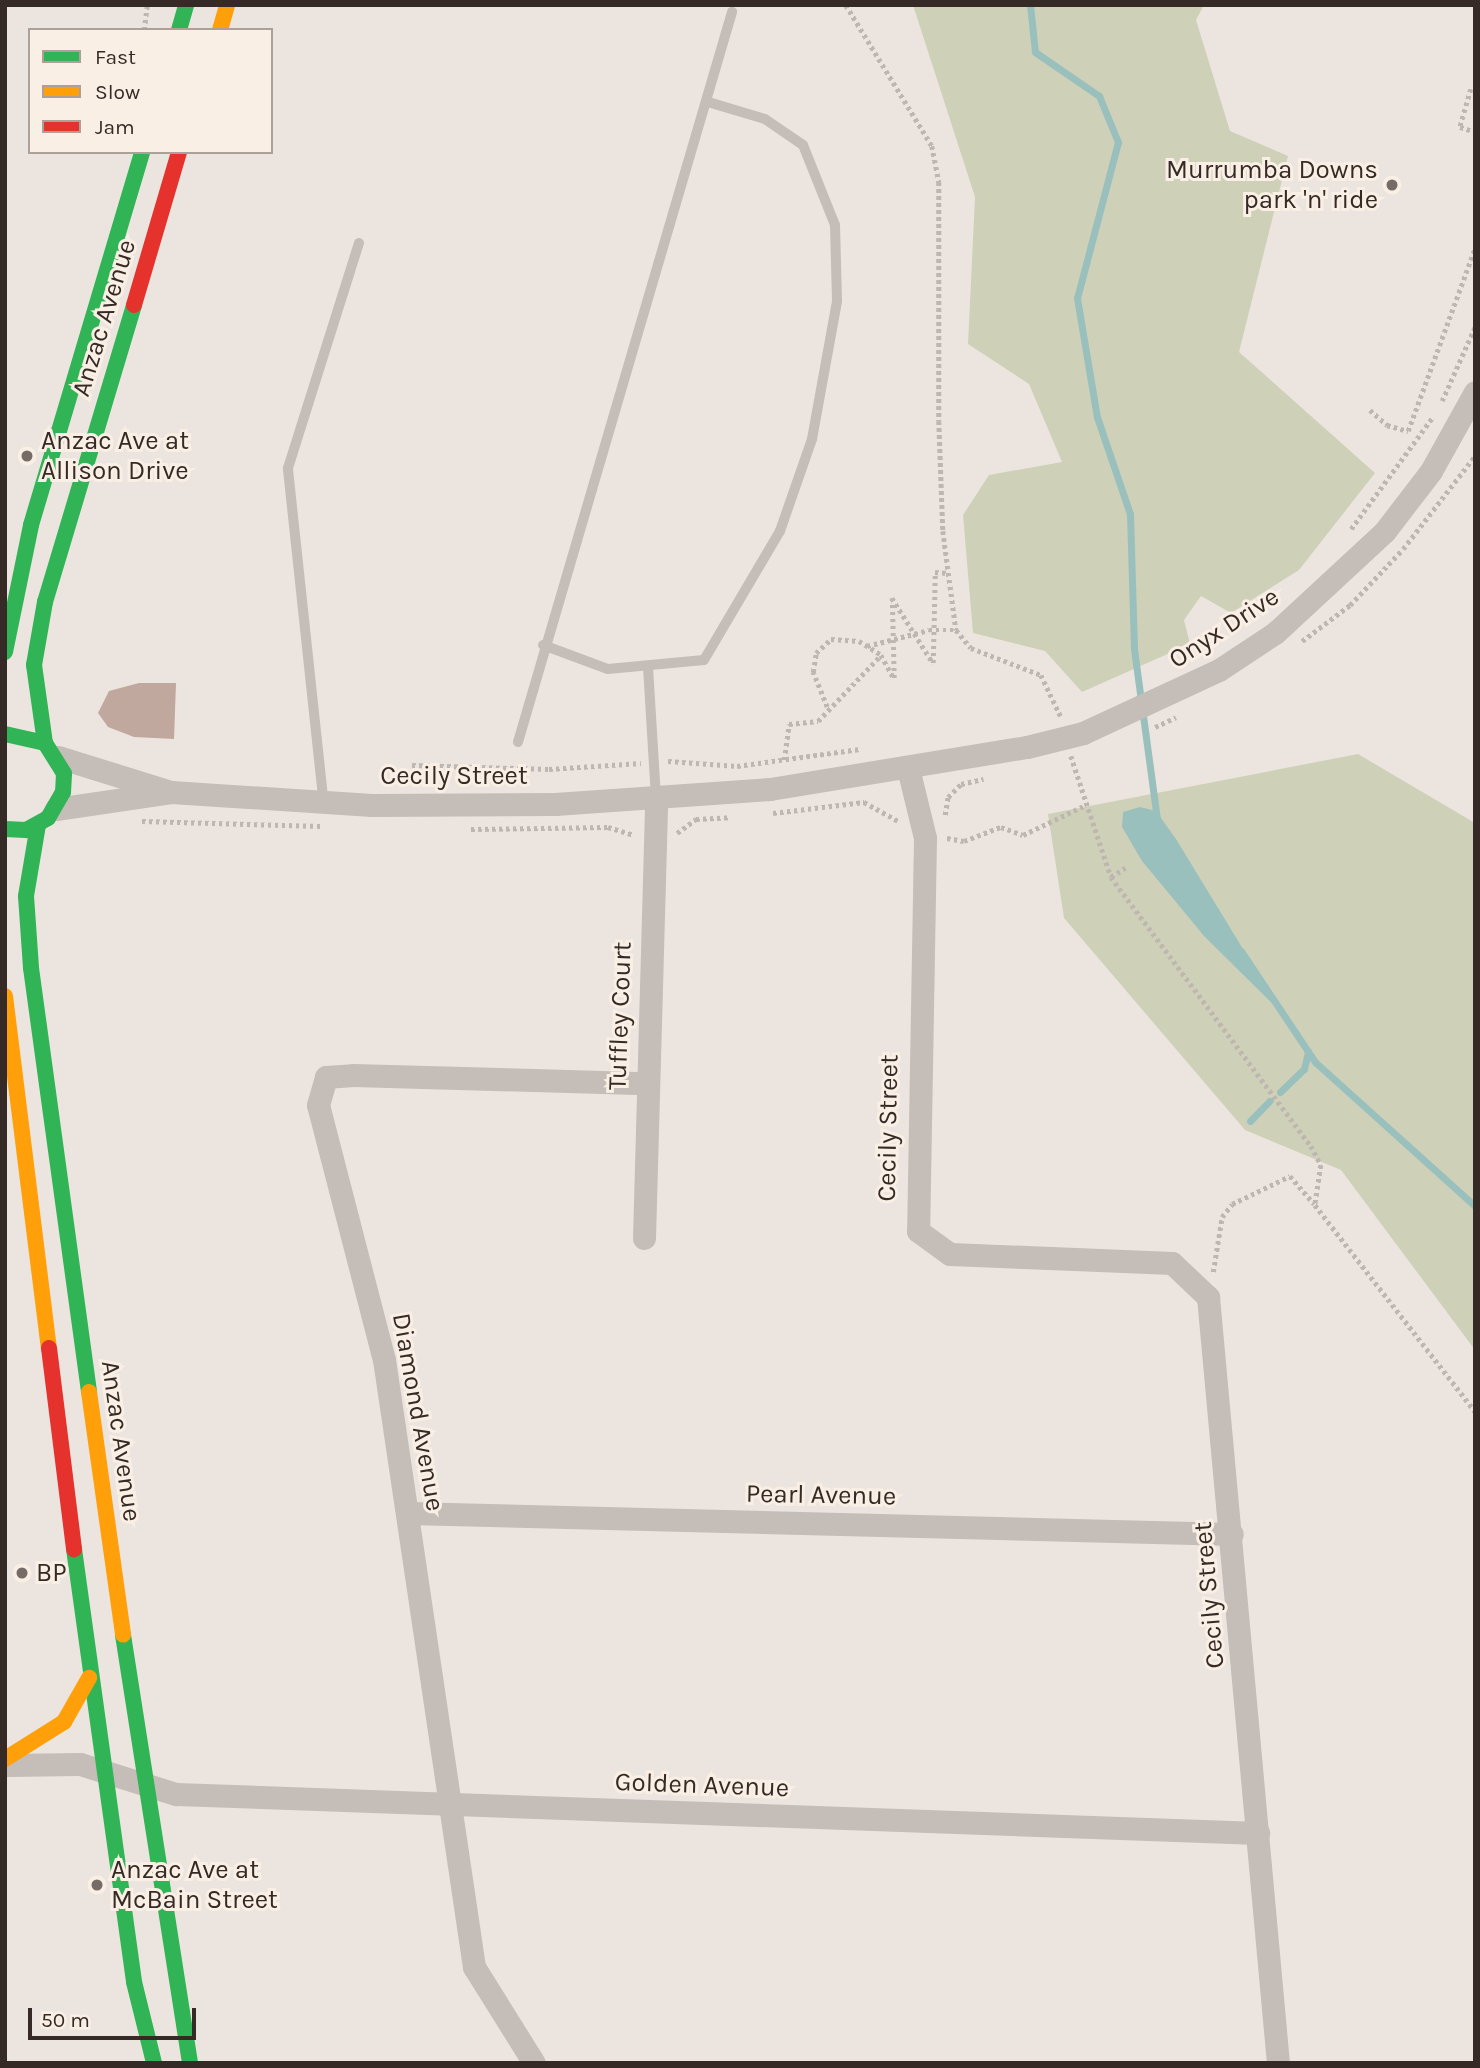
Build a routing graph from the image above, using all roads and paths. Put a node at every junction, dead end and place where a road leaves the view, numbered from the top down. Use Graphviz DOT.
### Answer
graph roads {
  1 [pos="147,5"];
  2 [pos="186,5"];
  3 [pos="227,5"];
  4 [pos="846,5"];
  5 [pos="732,12"];
  6 [pos="144,28"];
  7 [pos="180,28"];
  8 [pos="221,28"];
  9 [pos="1471,89"];
  10 [pos="1468,99"];
  11 [pos="708,102"];
  12 [pos="1475,103"];
  13 [pos="1475,132"];
  14 [pos="141,154"];
  15 [pos="178,154"];
  16 [pos="359,243"];
  17 [pos="1475,248"];
  18 [pos="1475,327"];
  19 [pos="1475,392"];
  20 [pos="1370,410"];
  21 [pos="1341,540"];
  22 [pos="947,573"];
  23 [pos="936,630"];
  24 [pos="956,630"];
  25 [pos="914,633"];
  26 [pos="893,641"];
  27 [pos="544,645"];
  28 [pos="867,646"];
  29 [pos="5,652"];
  30 [pos="881,655"];
  31 [pos="648,667"];
  32 [pos="1055,696"];
  33 [pos="827,706"];
  34 [pos="5,734"];
  35 [pos="518,742"];
  36 [pos="867,748"];
  37 [pos="51,750"];
  38 [pos="784,760"];
  39 [pos="657,762"];
  40 [pos="412,765"];
  41 [pos="908,768"];
  42 [pos="991,778"];
  43 [pos="171,792"];
  44 [pos="323,797"];
  45 [pos="656,797"];
  46 [pos="57,809"];
  47 [pos="945,815"];
  48 [pos="921,819"];
  49 [pos="38,825"];
  50 [pos="5,830"];
  51 [pos="1125,868"];
  52 [pos="1111,877"];
  53 [pos="5,996"];
  54 [pos="645,1083"];
  55 [pos="1315,1205"];
  56 [pos="644,1238"];
  57 [pos="1200,1283"];
  58 [pos="1475,1411"];
  59 [pos="408,1513"];
  60 [pos="1232,1534"];
  61 [pos="89,1678"];
  62 [pos="5,1759"];
  63 [pos="5,1766"];
  64 [pos="102,1770"];
  65 [pos="145,1786"];
  66 [pos="450,1804"];
  67 [pos="1258,1833"];
  68 [pos="154,2063"];
  69 [pos="190,2063"];
  70 [pos="534,2063"];
  71 [pos="1278,2063"];
  1 -- 6 [label="path"];
  2 -- 7 [label="highway"];
  3 -- 8 [label="highway"];
  4 -- 22 [label="path"];
  5 -- 11 [label="lane"];
  9 -- 10 [label="path"];
  10 -- 12 [label="path"];
  10 -- 13 [label="path"];
  11 -- 27 [label="lane"];
  11 -- 31 [label="lane"];
  14 -- 29 [label="highway, Anzac Avenue"];
  15 -- 37 [label="highway, Anzac Avenue"];
  16 -- 44 [label="lane"];
  17 -- 20 [label="path"];
  18 -- 21 [label="path"];
  19 -- 41 [label="street, Onyx Drive, bridge"];
  22 -- 23 [label="path"];
  22 -- 24 [label="path"];
  23 -- 24 [label="path"];
  23 -- 25 [label="path"];
  23 -- 25 [label="path"];
  24 -- 32 [label="path"];
  25 -- 26 [label="path"];
  25 -- 26 [label="path"];
  26 -- 28 [label="path"];
  26 -- 30 [label="path"];
  27 -- 31 [label="lane"];
  27 -- 35 [label="lane"];
  28 -- 30 [label="path"];
  28 -- 33 [label="path"];
  30 -- 33 [label="path"];
  31 -- 39 [label="lane"];
  33 -- 38 [label="path"];
  34 -- 37 [label="highway"];
  36 -- 38 [label="path"];
  37 -- 43 [label="street, Cecily Street"];
  37 -- 46 [label="highway, Anzac Avenue"];
  38 -- 39 [label="path"];
  39 -- 40 [label="path"];
  39 -- 45 [label="lane"];
  41 -- 45 [label="street, Cecily Street"];
  41 -- 48 [label="street, Cecily Street"];
  42 -- 47 [label="path"];
  43 -- 44 [label="street, Cecily Street"];
  43 -- 46 [label="street, Cecily Street"];
  44 -- 45 [label="street, Cecily Street"];
  45 -- 54 [label="street, Tuffley Court"];
  46 -- 49 [label="highway"];
  47 -- 48 [label="path"];
  47 -- 52 [label="path"];
  48 -- 57 [label="street, Cecily Street"];
  49 -- 50 [label="highway"];
  49 -- 65 [label="highway, Anzac Avenue"];
  51 -- 52 [label="path"];
  52 -- 55 [label="path"];
  53 -- 61 [label="highway"];
  54 -- 56 [label="street, Tuffley Court"];
  54 -- 59 [label="street, Diamond Avenue"];
  55 -- 57 [label="path"];
  55 -- 58 [label="path"];
  57 -- 60 [label="street, Cecily Street"];
  59 -- 60 [label="street, Pearl Avenue"];
  59 -- 66 [label="street, Diamond Avenue"];
  60 -- 67 [label="street, Cecily Street"];
  61 -- 62 [label="highway"];
  61 -- 64 [label="highway"];
  63 -- 64 [label="street, Golden Avenue"];
  64 -- 65 [label="street, Golden Avenue"];
  64 -- 68 [label="highway"];
  65 -- 66 [label="street, Golden Avenue"];
  65 -- 69 [label="highway, Anzac Avenue"];
  66 -- 67 [label="street, Golden Avenue"];
  66 -- 70 [label="street, Diamond Avenue"];
  67 -- 71 [label="street, Cecily Street"];
}
